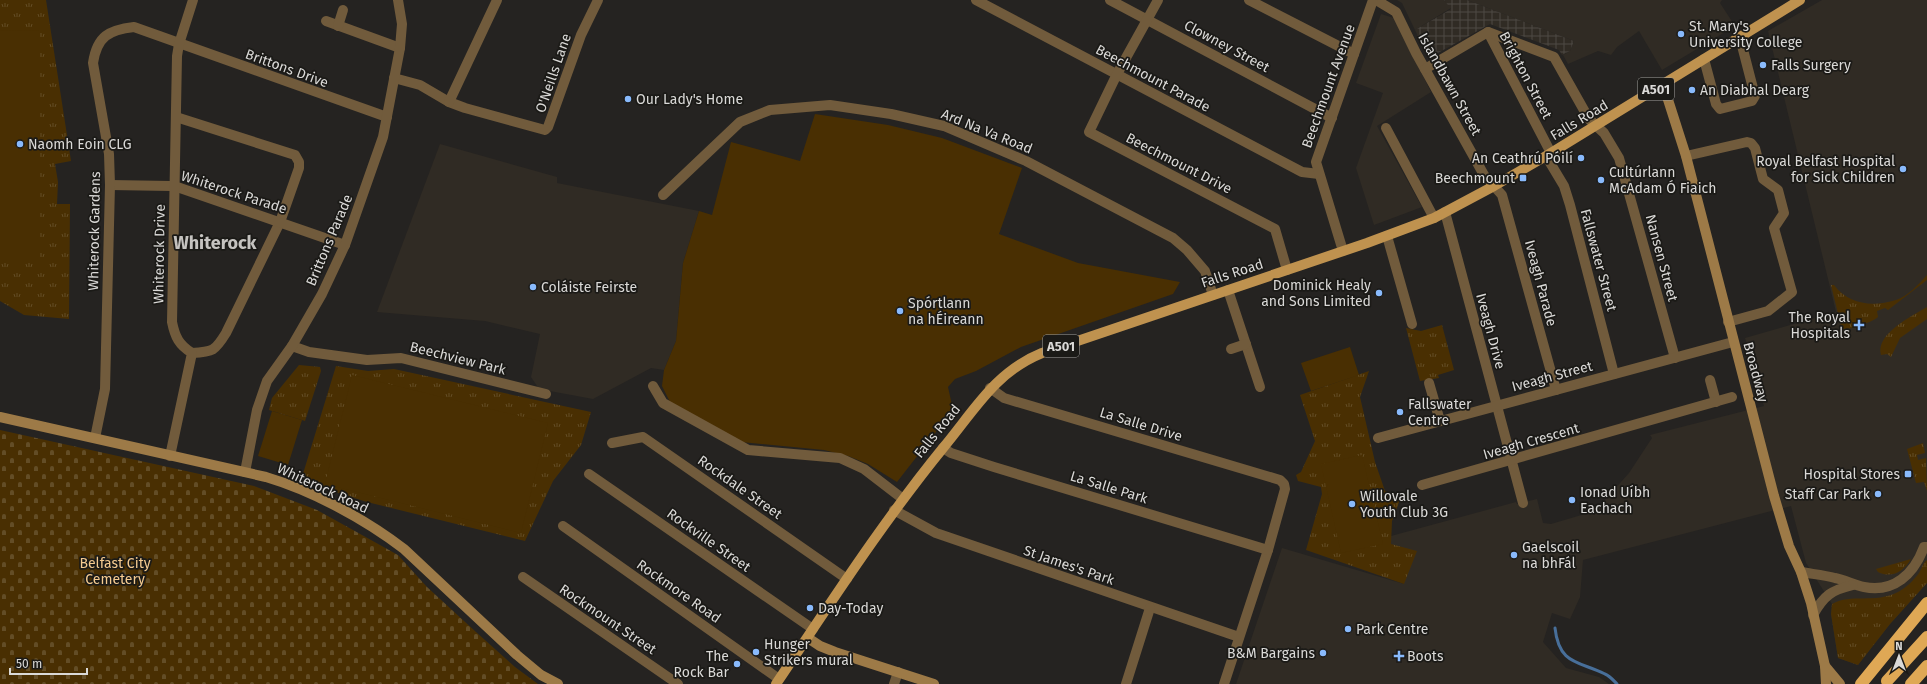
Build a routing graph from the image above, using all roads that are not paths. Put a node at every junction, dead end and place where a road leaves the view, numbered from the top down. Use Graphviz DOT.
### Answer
graph roads {
  1 [pos="193,0"];
  2 [pos="497,0"];
  3 [pos="598,0"];
  4 [pos="976,0"];
  5 [pos="1110,0"];
  6 [pos="1158,0"];
  7 [pos="1249,0"];
  8 [pos="1375,0"];
  9 [pos="1800,0"];
  10 [pos="399,3"];
  11 [pos="343,10"];
  12 [pos="1147,20"];
  13 [pos="326,22"];
  14 [pos="338,26"];
  15 [pos="1488,32"];
  16 [pos="1740,38"];
  17 [pos="179,44"];
  18 [pos="400,48"];
  19 [pos="1354,54"];
  20 [pos="1704,59"];
  21 [pos="1425,69"];
  22 [pos="1117,74"];
  23 [pos="394,78"];
  24 [pos="1663,84"];
  25 [pos="449,102"];
  26 [pos="176,117"];
  27 [pos="387,118"];
  28 [pos="1332,118"];
  29 [pos="1597,125"];
  30 [pos="1386,128"];
  31 [pos="1549,154"];
  32 [pos="1686,156"];
  33 [pos="1319,174"];
  34 [pos="110,185"];
  35 [pos="1494,186"];
  36 [pos="175,187"];
  37 [pos="662,195"];
  38 [pos="1445,212"];
  39 [pos="1434,218"];
  40 [pos="280,222"];
  41 [pos="1387,236"];
  42 [pos="346,245"];
  43 [pos="1343,251"];
  44 [pos="1287,270"];
  45 [pos="1228,290"];
  46 [pos="1212,295"];
  47 [pos="1728,322"];
  48 [pos="1412,324"];
  49 [pos="1733,342"];
  50 [pos="1246,344"];
  51 [pos="292,346"];
  52 [pos="1231,349"];
  53 [pos="192,353"];
  54 [pos="1675,358"];
  55 [pos="1614,374"];
  56 [pos="1710,380"];
  57 [pos="1429,383"];
  58 [pos="653,386"];
  59 [pos="1260,387"];
  60 [pos="990,388"];
  61 [pos="1556,390"];
  62 [pos="546,394"];
  63 [pos="1732,397"];
  64 [pos="1716,402"];
  65 [pos="1497,406"];
  66 [pos="0,417"];
  67 [pos="1440,421"];
  68 [pos="95,438"];
  69 [pos="1378,438"];
  70 [pos="612,443"];
  71 [pos="943,448"];
  72 [pos="170,456"];
  73 [pos="1512,460"];
  74 [pos="245,472"];
  75 [pos="589,474"];
  76 [pos="1422,485"];
  77 [pos="903,498"];
  78 [pos="1523,503"];
  79 [pos="894,510"];
  80 [pos="563,526"];
  81 [pos="1927,546"];
  82 [pos="1268,550"];
  83 [pos="1801,572"];
  84 [pos="523,577"];
  85 [pos="847,579"];
  86 [pos="1853,585"];
  87 [pos="1927,603"];
  88 [pos="1150,608"];
  89 [pos="1814,614"];
  90 [pos="811,633"];
  91 [pos="1927,636"];
  92 [pos="1239,637"];
  93 [pos="1825,666"];
  94 [pos="1927,666"];
  95 [pos="898,672"];
  96 [pos="1887,681"];
  97 [pos="778,682"];
  98 [pos="558,684"];
  99 [pos="678,684"];
  100 [pos="894,684"];
  101 [pos="934,684"];
  102 [pos="1126,684"];
  103 [pos="1224,684"];
  104 [pos="1826,684"];
  105 [pos="1840,684"];
  106 [pos="1861,684"];
  107 [pos="1911,684"];
  1 -- 17 [label="street, Whiterock Drive"];
  2 -- 25 [label="street"];
  3 -- 25 [label="street, O'Neills Lane"];
  4 -- 22 [label="street, Beechmount Parade"];
  5 -- 12 [label="street, Clowney Street"];
  6 -- 12 [label="street"];
  7 -- 19 [label="street"];
  8 -- 19 [label="street, Beechmount Avenue"];
  8 -- 21 [label="street, Islandbawn Street"];
  9 -- 16 [label="main road, Falls Road / A501"];
  10 -- 18 [label="street, Brittons Parade"];
  11 -- 14 [label="street"];
  12 -- 22 [label="street"];
  12 -- 28 [label="street, Clowney Street"];
  13 -- 14 [label="street"];
  14 -- 18 [label="street"];
  15 -- 21 [label="street"];
  15 -- 29 [label="street, Nansen Street"];
  15 -- 31 [label="street, Brighton Street"];
  16 -- 20 [label="main road, Falls Road / A501"];
  16 -- 20 [label="street"];
  17 -- 26 [label="street, Whiterock Drive"];
  17 -- 27 [label="street, Brittons Drive"];
  17 -- 34 [label="street, Whiterock Gardens"];
  18 -- 23 [label="street, Brittons Parade"];
  19 -- 28 [label="street, Beechmount Avenue"];
  20 -- 24 [label="main road, Falls Road / A501"];
  21 -- 35 [label="street, Islandbawn Street"];
  22 -- 33 [label="street, Beechmount Parade"];
  22 -- 44 [label="street, Beechmount Drive"];
  23 -- 25 [label="street, O'Neills Lane"];
  23 -- 27 [label="street, Brittons Parade"];
  24 -- 29 [label="main road, Falls Road / A501"];
  24 -- 32 [label="street, Broadway"];
  26 -- 36 [label="street, Whiterock Drive"];
  26 -- 40 [label="street"];
  27 -- 42 [label="street, Brittons Parade"];
  28 -- 33 [label="street, Beechmount Avenue"];
  29 -- 31 [label="main road, Falls Road / A501"];
  29 -- 54 [label="street, Nansen Street"];
  30 -- 39 [label="street"];
  31 -- 35 [label="main road, Falls Road / A501"];
  31 -- 55 [label="street, Fallswater Street"];
  32 -- 47 [label="street, Broadway"];
  32 -- 47 [label="street"];
  33 -- 43 [label="street, Beechmount Avenue"];
  34 -- 36 [label="street, Whiterock Parade"];
  34 -- 68 [label="street, Whiterock Gardens"];
  35 -- 38 [label="main road, Falls Road / A501"];
  35 -- 61 [label="street, Iveagh Parade"];
  36 -- 40 [label="street, Whiterock Parade"];
  36 -- 53 [label="street, Whiterock Drive"];
  37 -- 46 [label="street, Ard Na Va Road"];
  38 -- 39 [label="main road, Falls Road / A501"];
  38 -- 65 [label="street, Iveagh Drive"];
  39 -- 41 [label="main road, Falls Road / A501"];
  40 -- 42 [label="street, Whiterock Parade"];
  40 -- 53 [label="street"];
  41 -- 43 [label="main road, Falls Road / A501"];
  41 -- 48 [label="street"];
  42 -- 51 [label="street, Brittons Parade"];
  43 -- 44 [label="main road, Falls Road / A501"];
  44 -- 45 [label="main road, Falls Road / A501"];
  45 -- 46 [label="main road, Falls Road / A501"];
  45 -- 50 [label="street"];
  46 -- 60 [label="main road, Falls Road / A501"];
  47 -- 49 [label="street, Broadway"];
  49 -- 54 [label="street, Iveagh Street"];
  49 -- 83 [label="street, Broadway"];
  50 -- 52 [label="street"];
  50 -- 59 [label="street"];
  51 -- 62 [label="street, Beechview Park"];
  51 -- 74 [label="street, Brittons Parade"];
  53 -- 72 [label="street"];
  54 -- 55 [label="street, Iveagh Street"];
  55 -- 61 [label="street, Iveagh Street"];
  56 -- 64 [label="street"];
  57 -- 67 [label="street"];
  58 -- 77 [label="street"];
  60 -- 71 [label="main road, Falls Road / A501"];
  60 -- 82 [label="street, La Salle Drive"];
  61 -- 65 [label="street, Iveagh Street"];
  63 -- 64 [label="street, Iveagh Crescent"];
  64 -- 73 [label="street, Iveagh Crescent"];
  65 -- 67 [label="street, Iveagh Street"];
  65 -- 73 [label="street, Iveagh Drive"];
  66 -- 68 [label="street, Whiterock Road"];
  67 -- 69 [label="street, Iveagh Street"];
  68 -- 72 [label="street, Whiterock Road"];
  70 -- 85 [label="street, Rockdale Street"];
  71 -- 77 [label="main road, Falls Road / A501"];
  71 -- 82 [label="street, La Salle Park"];
  72 -- 74 [label="street, Whiterock Road"];
  73 -- 76 [label="street, Iveagh Crescent"];
  73 -- 78 [label="street, Iveagh Drive"];
  74 -- 98 [label="street, Whiterock Road"];
  75 -- 90 [label="street, Rockville Street"];
  77 -- 79 [label="main road, Falls Road / A501"];
  79 -- 85 [label="main road, Falls Road / A501"];
  79 -- 88 [label="street, St James's Park"];
  80 -- 97 [label="street, Rockmore Road"];
  81 -- 86 [label="street"];
  82 -- 92 [label="street"];
  83 -- 86 [label="street"];
  83 -- 89 [label="street, Broadway"];
  84 -- 99 [label="street, Rockmount Street"];
  85 -- 90 [label="main road, Falls Road / A501"];
  86 -- 89 [label="street"];
  87 -- 106 [label="highway"];
  88 -- 92 [label="street, St James's Park"];
  88 -- 102 [label="street"];
  89 -- 93 [label="street, Broadway"];
  90 -- 95 [label="street"];
  90 -- 97 [label="main road, Falls Road / A501"];
  91 -- 96 [label="highway"];
  92 -- 103 [label="street"];
  93 -- 104 [label="street, Broadway"];
  93 -- 105 [label="street, Broadway"];
  94 -- 107 [label="highway"];
  95 -- 100 [label="street"];
  95 -- 101 [label="street"];
}
